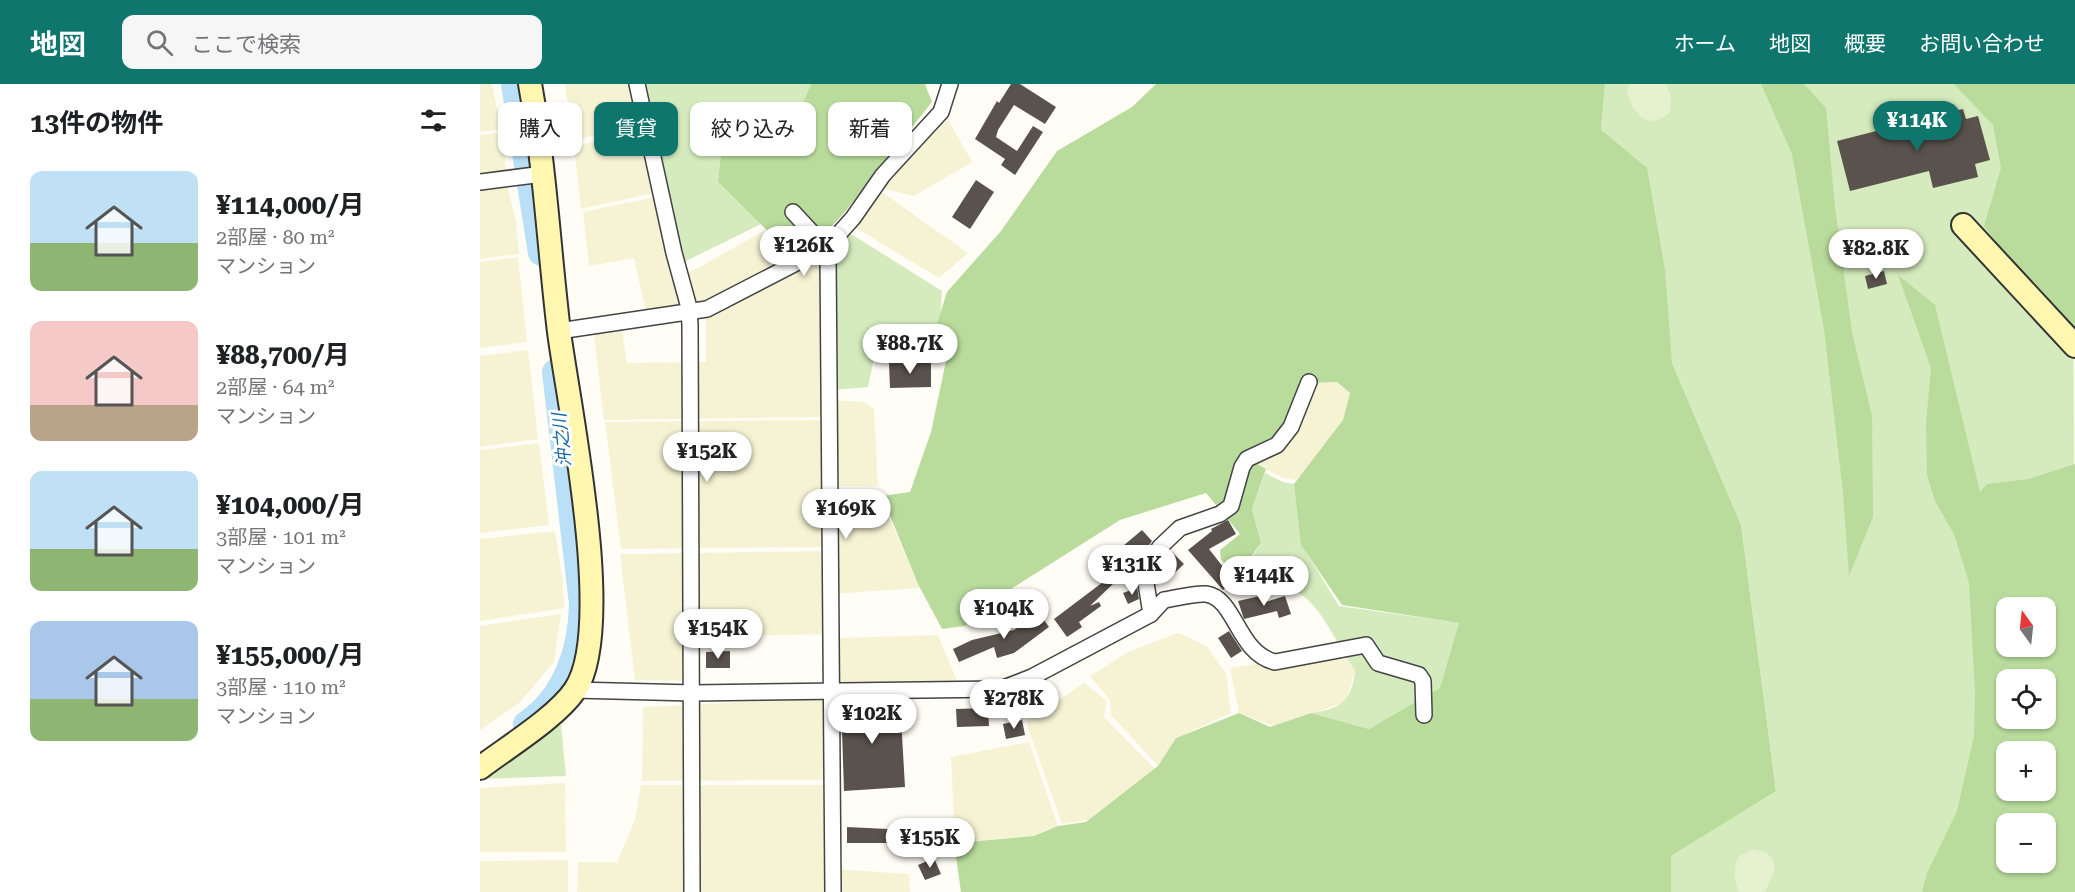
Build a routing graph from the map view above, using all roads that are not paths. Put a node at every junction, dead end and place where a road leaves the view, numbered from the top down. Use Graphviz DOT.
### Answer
graph roads {
  1 [pos="530,84"];
  2 [pos="637,84"];
  3 [pos="950,84"];
  4 [pos="543,174"];
  5 [pos="480,182"];
  6 [pos="793,212"];
  7 [pos="1963,225"];
  8 [pos="824,249"];
  9 [pos="689,314"];
  10 [pos="559,331"];
  11 [pos="2075,346"];
  12 [pos="1309,382"];
  13 [pos="1151,614"];
  14 [pos="574,690"];
  15 [pos="832,691"];
  16 [pos="693,693"];
  17 [pos="1424,716"];
  18 [pos="480,768"];
  19 [pos="692,892"];
  20 [pos="832,892"];
  1 -- 4 [label="street"];
  2 -- 9 [label="street"];
  3 -- 8 [label="street"];
  4 -- 5 [label="street"];
  4 -- 10 [label="street"];
  6 -- 8 [label="street"];
  7 -- 11 [label="street"];
  8 -- 9 [label="street"];
  8 -- 15 [label="street"];
  9 -- 10 [label="street"];
  9 -- 16 [label="street"];
  10 -- 14 [label="street"];
  12 -- 13 [label="street"];
  13 -- 15 [label="street"];
  13 -- 17 [label="street"];
  14 -- 16 [label="street"];
  14 -- 18 [label="street"];
  15 -- 16 [label="street"];
  15 -- 20 [label="street"];
  16 -- 19 [label="street"];
}
